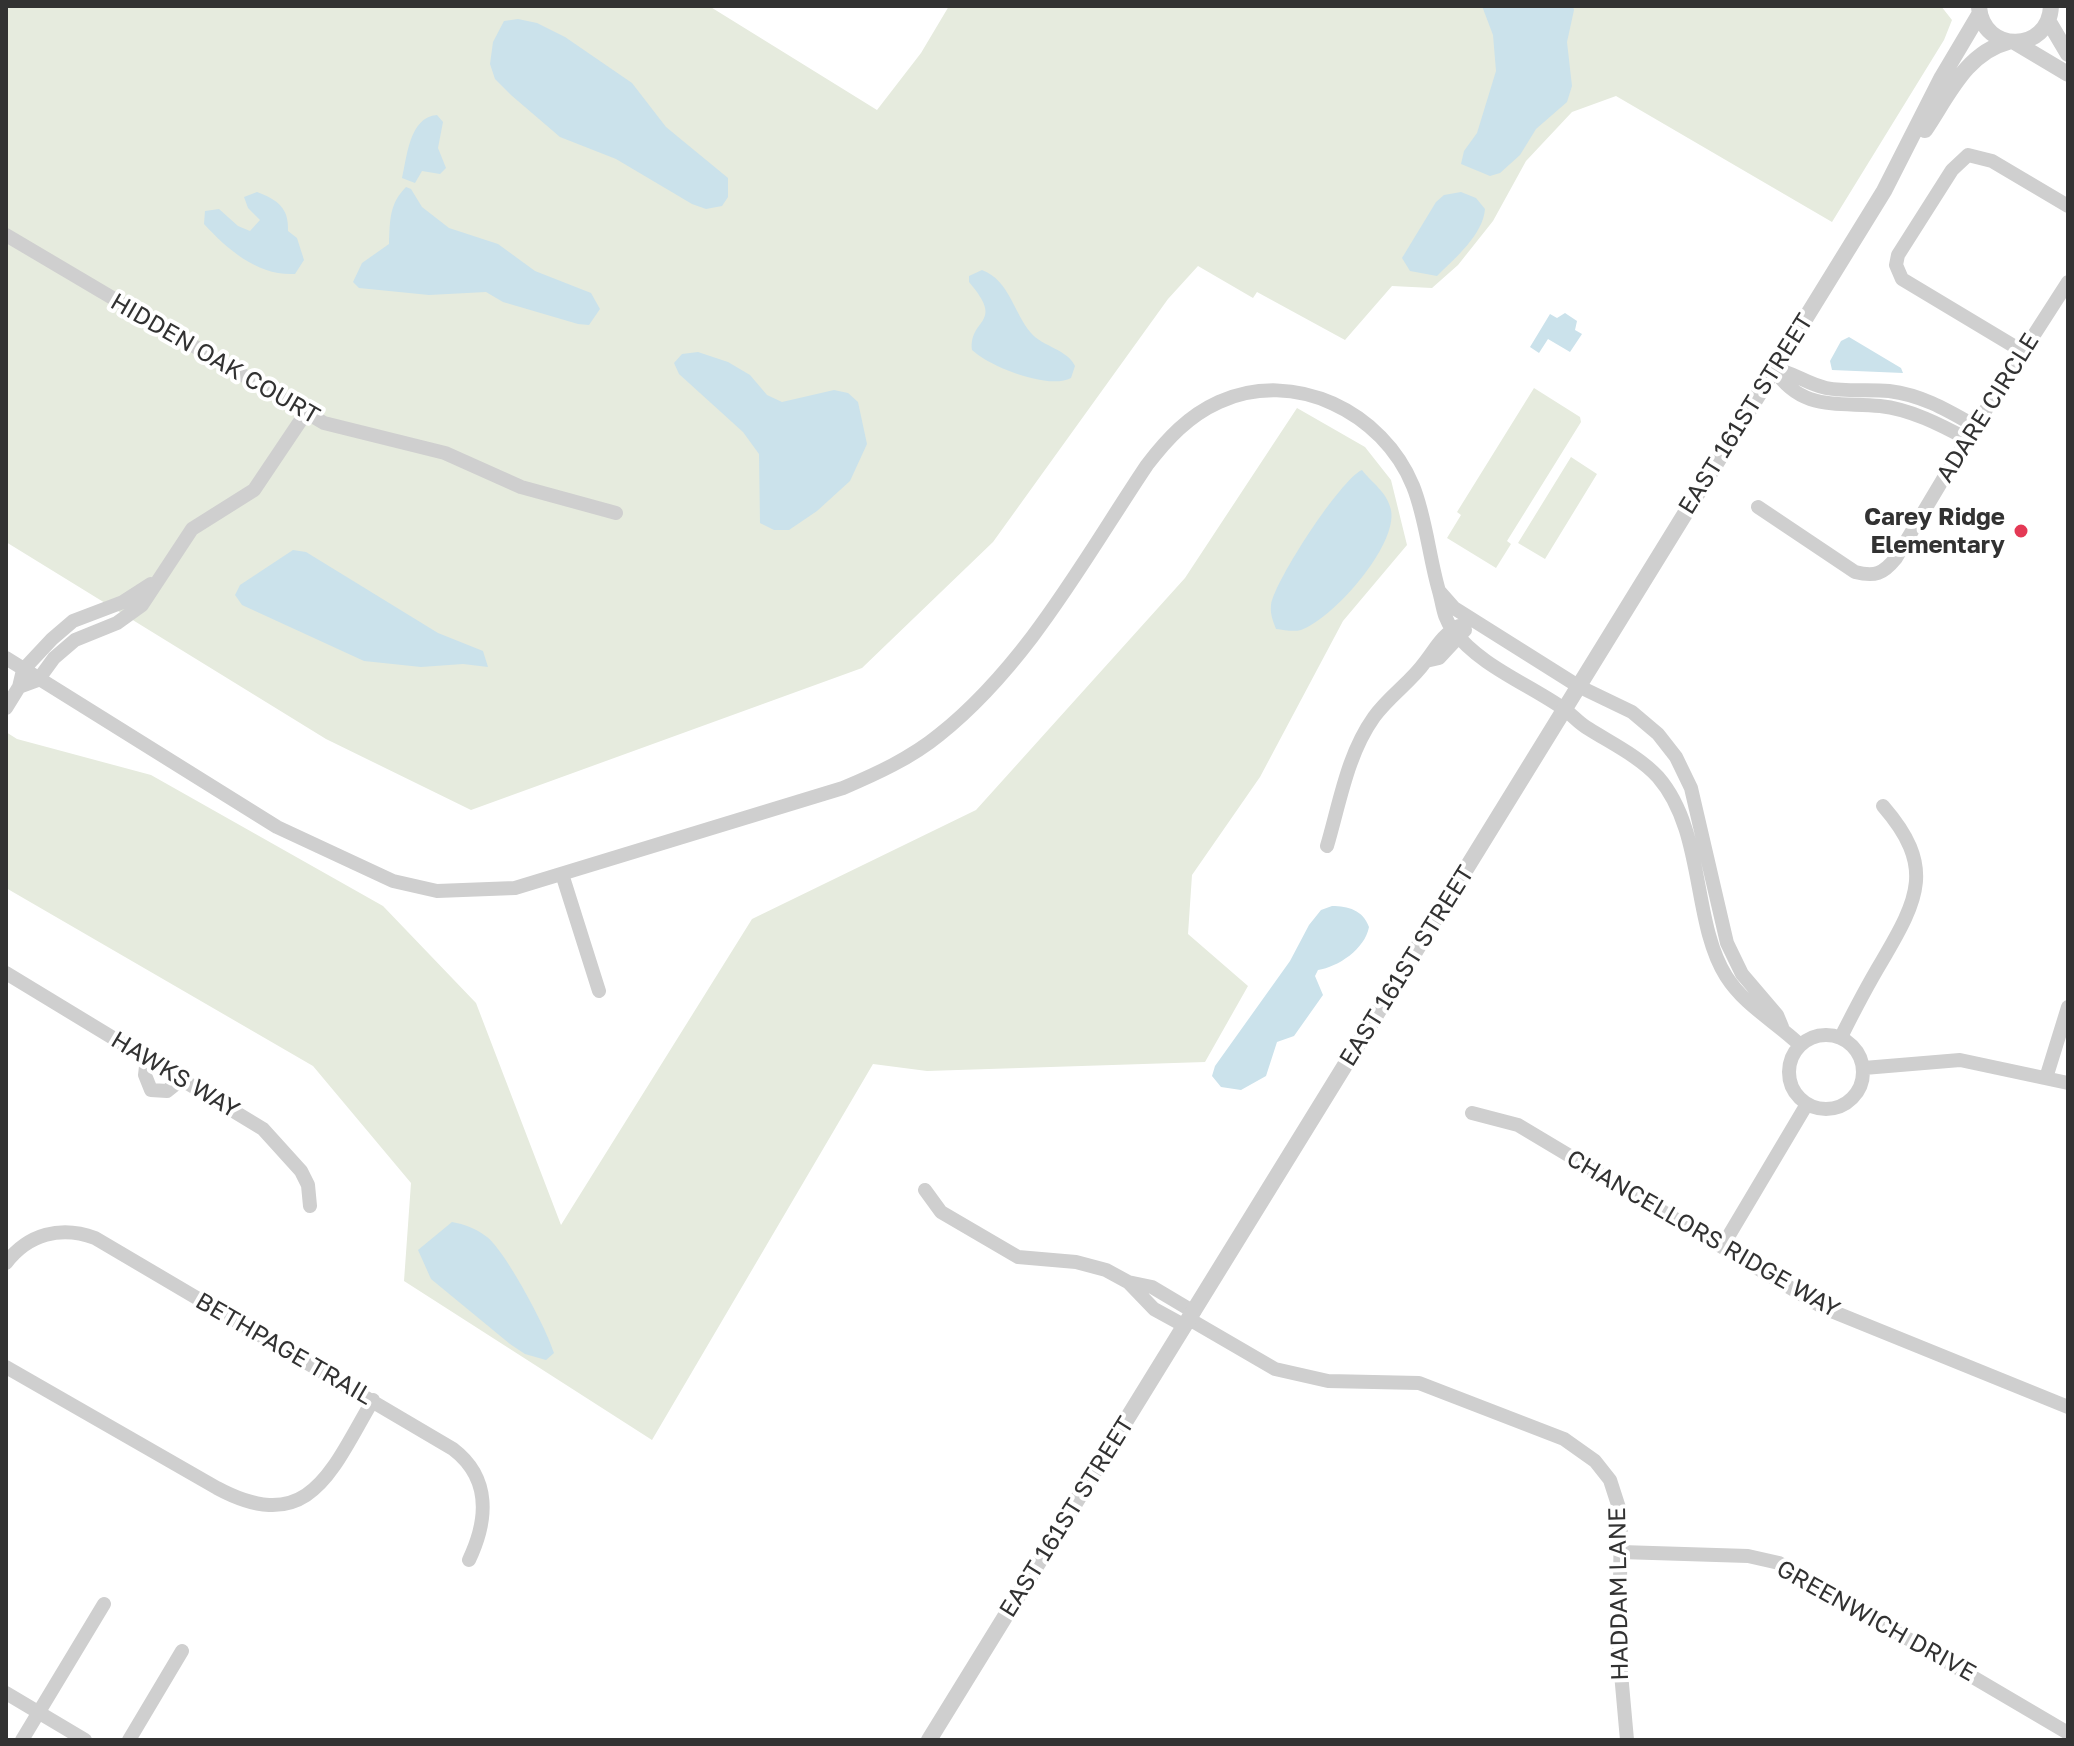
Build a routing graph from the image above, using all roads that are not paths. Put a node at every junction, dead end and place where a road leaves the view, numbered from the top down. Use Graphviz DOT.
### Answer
graph roads {
  1 [pos="1979,10"];
  2 [pos="2051,11"];
  3 [pos="2012,43"];
  4 [pos="2068,54"];
  5 [pos="2068,74"];
  6 [pos="1884,191"];
  7 [pos="2068,206"];
  8 [pos="6,235"];
  9 [pos="2068,282"];
  10 [pos="2022,351"];
  11 [pos="1774,369"];
  12 [pos="305,414"];
  13 [pos="1971,432"];
  14 [pos="1758,507"];
  15 [pos="616,513"];
  16 [pos="1439,591"];
  17 [pos="1472,619"];
  18 [pos="96,621"];
  19 [pos="1456,634"];
  20 [pos="6,658"];
  21 [pos="23,670"];
  22 [pos="38,680"];
  23 [pos="1578,686"];
  24 [pos="19,687"];
  25 [pos="6,708"];
  26 [pos="1564,709"];
  27 [pos="1883,806"];
  28 [pos="1327,846"];
  29 [pos="562,874"];
  30 [pos="6,973"];
  31 [pos="599,991"];
  32 [pos="2068,1007"];
  33 [pos="1782,1027"];
  34 [pos="1841,1037"];
  35 [pos="1800,1045"];
  36 [pos="147,1058"];
  37 [pos="1864,1068"];
  38 [pos="2046,1078"];
  39 [pos="182,1079"];
  40 [pos="2068,1083"];
  41 [pos="1807,1104"];
  42 [pos="1472,1113"];
  43 [pos="925,1190"];
  44 [pos="310,1206"];
  45 [pos="1722,1247"];
  46 [pos="6,1263"];
  47 [pos="1189,1319"];
  48 [pos="6,1367"];
  49 [pos="373,1400"];
  50 [pos="2068,1407"];
  51 [pos="1621,1552"];
  52 [pos="469,1560"];
  53 [pos="104,1604"];
  54 [pos="182,1651"];
  55 [pos="6,1693"];
  56 [pos="38,1712"];
  57 [pos="2068,1733"];
  58 [pos="22,1740"];
  59 [pos="85,1740"];
  60 [pos="129,1740"];
  61 [pos="929,1740"];
  62 [pos="1627,1740"];
  1 -- 3 [label="street"];
  1 -- 6 [label="street, EAST 161ST STREET"];
  2 -- 3 [label="street, EAST 161ST STREET"];
  2 -- 4 [label="street"];
  3 -- 5 [label="street"];
  3 -- 6 [label="street, EAST 161ST STREET"];
  6 -- 11 [label="street, EAST 161ST STREET"];
  7 -- 10 [label="street"];
  8 -- 12 [label="street, HIDDEN OAK COURT"];
  9 -- 10 [label="street, ADARE CIRCLE"];
  10 -- 13 [label="street, ADARE CIRCLE"];
  11 -- 13 [label="street"];
  11 -- 23 [label="street, EAST 161ST STREET"];
  12 -- 15 [label="street, HIDDEN OAK COURT"];
  12 -- 18 [label="street"];
  13 -- 14 [label="street, ADARE CIRCLE"];
  16 -- 17 [label="street"];
  16 -- 19 [label="street"];
  16 -- 29 [label="street"];
  17 -- 19 [label="street"];
  17 -- 23 [label="street"];
  18 -- 21 [label="street"];
  18 -- 22 [label="street"];
  19 -- 26 [label="street"];
  19 -- 28 [label="street"];
  20 -- 21 [label="street"];
  21 -- 22 [label="street"];
  21 -- 24 [label="street"];
  22 -- 24 [label="street"];
  22 -- 29 [label="street"];
  23 -- 26 [label="street, EAST 161ST STREET"];
  23 -- 33 [label="street"];
  24 -- 25 [label="street"];
  26 -- 33 [label="street"];
  26 -- 47 [label="street, EAST 161ST STREET"];
  27 -- 34 [label="street"];
  29 -- 31 [label="street"];
  30 -- 36 [label="street, HAWKS WAY"];
  32 -- 38 [label="street"];
  33 -- 35 [label="street"];
  34 -- 35 [label="street"];
  34 -- 37 [label="street"];
  35 -- 41 [label="street"];
  36 -- 39 [label="street, HAWKS WAY"];
  36 -- 39 [label="street"];
  37 -- 38 [label="street"];
  37 -- 41 [label="street"];
  38 -- 40 [label="street"];
  39 -- 44 [label="street, HAWKS WAY"];
  41 -- 45 [label="street"];
  42 -- 45 [label="street, CHANCELLORS RIDGE WAY"];
  43 -- 47 [label="street, HADDAM LANE"];
  45 -- 50 [label="street, CHANCELLORS RIDGE WAY"];
  46 -- 49 [label="street, BETHPAGE TRAIL"];
  47 -- 51 [label="street, HADDAM LANE"];
  47 -- 61 [label="street, EAST 161ST STREET"];
  48 -- 49 [label="street"];
  49 -- 52 [label="street, BETHPAGE TRAIL"];
  51 -- 57 [label="street, GREENWICH DRIVE"];
  51 -- 62 [label="street, HADDAM LANE"];
  53 -- 56 [label="street"];
  54 -- 60 [label="street"];
  55 -- 56 [label="street"];
  56 -- 58 [label="street"];
  56 -- 59 [label="street"];
}
